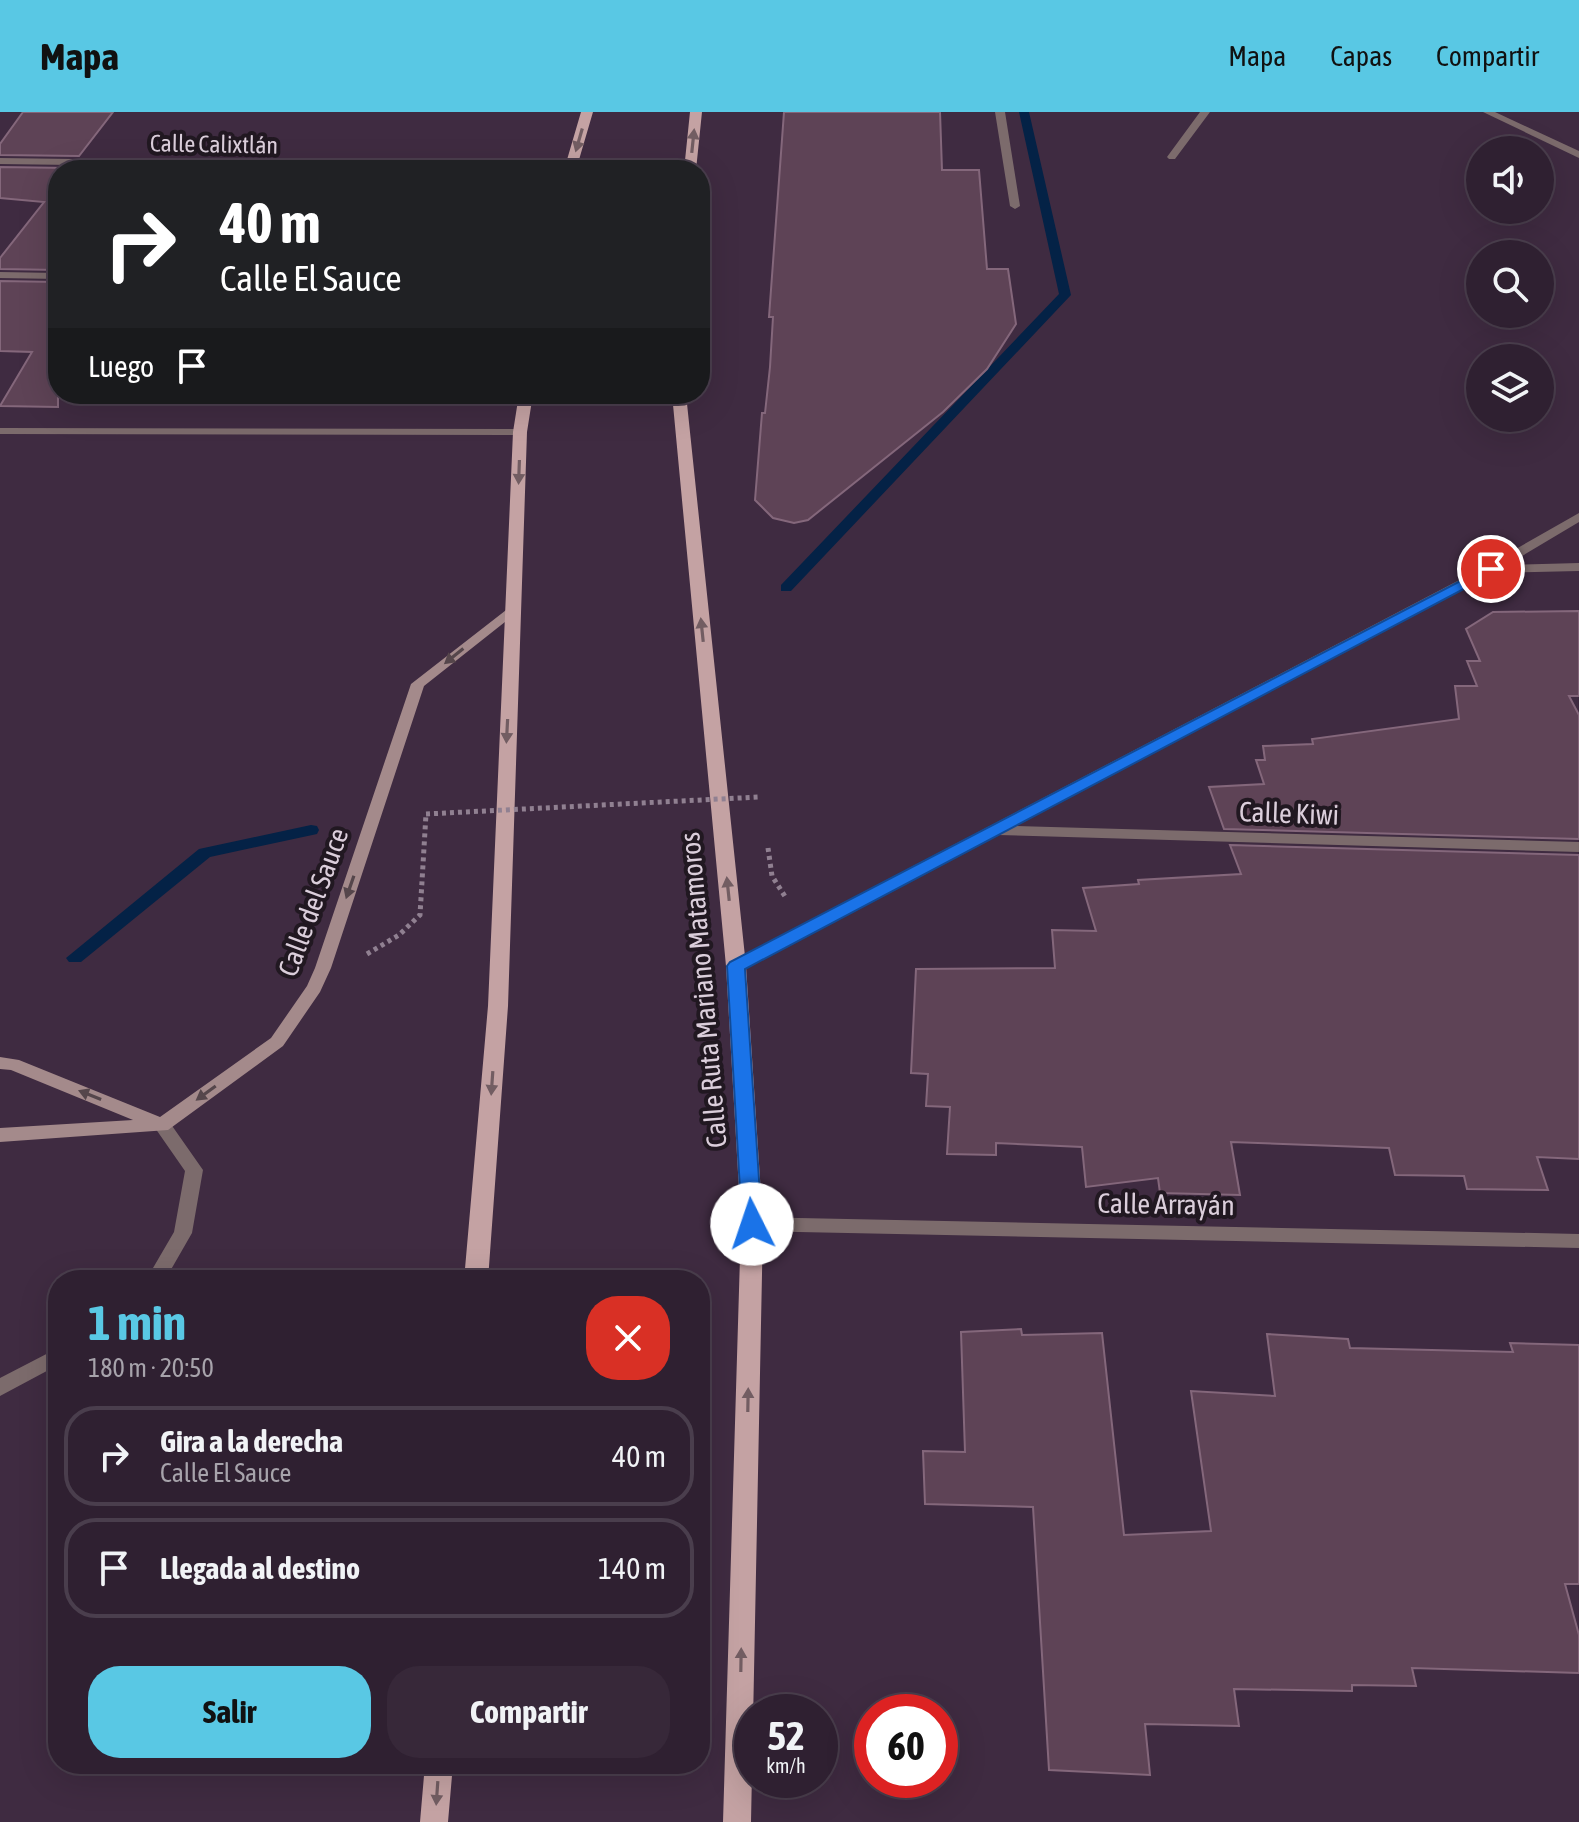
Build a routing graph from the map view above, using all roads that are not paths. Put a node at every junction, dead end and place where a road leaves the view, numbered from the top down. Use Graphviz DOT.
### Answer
graph roads {
  1 [pos="587,112"];
  2 [pos="696,112"];
  3 [pos="1000,112"];
  4 [pos="1205,112"];
  5 [pos="1488,112"];
  6 [pos="1579,155"];
  7 [pos="1172,157"];
  8 [pos="573,160"];
  9 [pos="691,160"];
  10 [pos="0,161"];
  11 [pos="48,162"];
  12 [pos="1015,206"];
  13 [pos="0,275"];
  14 [pos="48,276"];
  15 [pos="524,404"];
  16 [pos="680,404"];
  17 [pos="0,431"];
  18 [pos="520,432"];
  19 [pos="1579,517"];
  20 [pos="1579,567"];
  21 [pos="1491,569"];
  22 [pos="515,607"];
  23 [pos="998,830"];
  24 [pos="1579,847"];
  25 [pos="736,966"];
  26 [pos="0,1063"];
  27 [pos="162,1125"];
  28 [pos="0,1135"];
  29 [pos="752,1224"];
  30 [pos="1579,1241"];
  31 [pos="161,1270"];
  32 [pos="477,1270"];
  33 [pos="48,1362"];
  34 [pos="0,1388"];
  35 [pos="438,1774"];
  36 [pos="434,1822"];
  37 [pos="737,1822"];
  1 -- 8 [label="main road, one-way"];
  9 -- 2 [label="main road, one-way"];
  3 -- 12 [label="street"];
  4 -- 7 [label="street"];
  5 -- 6 [label="street"];
  10 -- 11 [label="street, Calle Calixtlán"];
  13 -- 14 [label="street"];
  15 -- 18 [label="main road"];
  25 -- 16 [label="main road, Calle Ruta Mariano Matamoros, one-way"];
  17 -- 18 [label="street"];
  18 -- 22 [label="main road, one-way"];
  19 -- 21 [label="street"];
  20 -- 21 [label="street"];
  21 -- 23 [label="street"];
  22 -- 27 [label="main road, Calle del Sauce, one-way"];
  22 -- 32 [label="main road, one-way"];
  23 -- 24 [label="street, Calle Kiwi"];
  23 -- 25 [label="street"];
  25 -- 29 [label="main road, Calle Ruta Mariano Matamoros"];
  27 -- 26 [label="main road, one-way"];
  27 -- 28 [label="main road"];
  27 -- 31 [label="street"];
  29 -- 30 [label="street, Calle Arrayán"];
  37 -- 29 [label="main road, Calle Ruta Mariano Matamoros, one-way"];
  33 -- 34 [label="street"];
  35 -- 36 [label="main road, one-way"];
}
